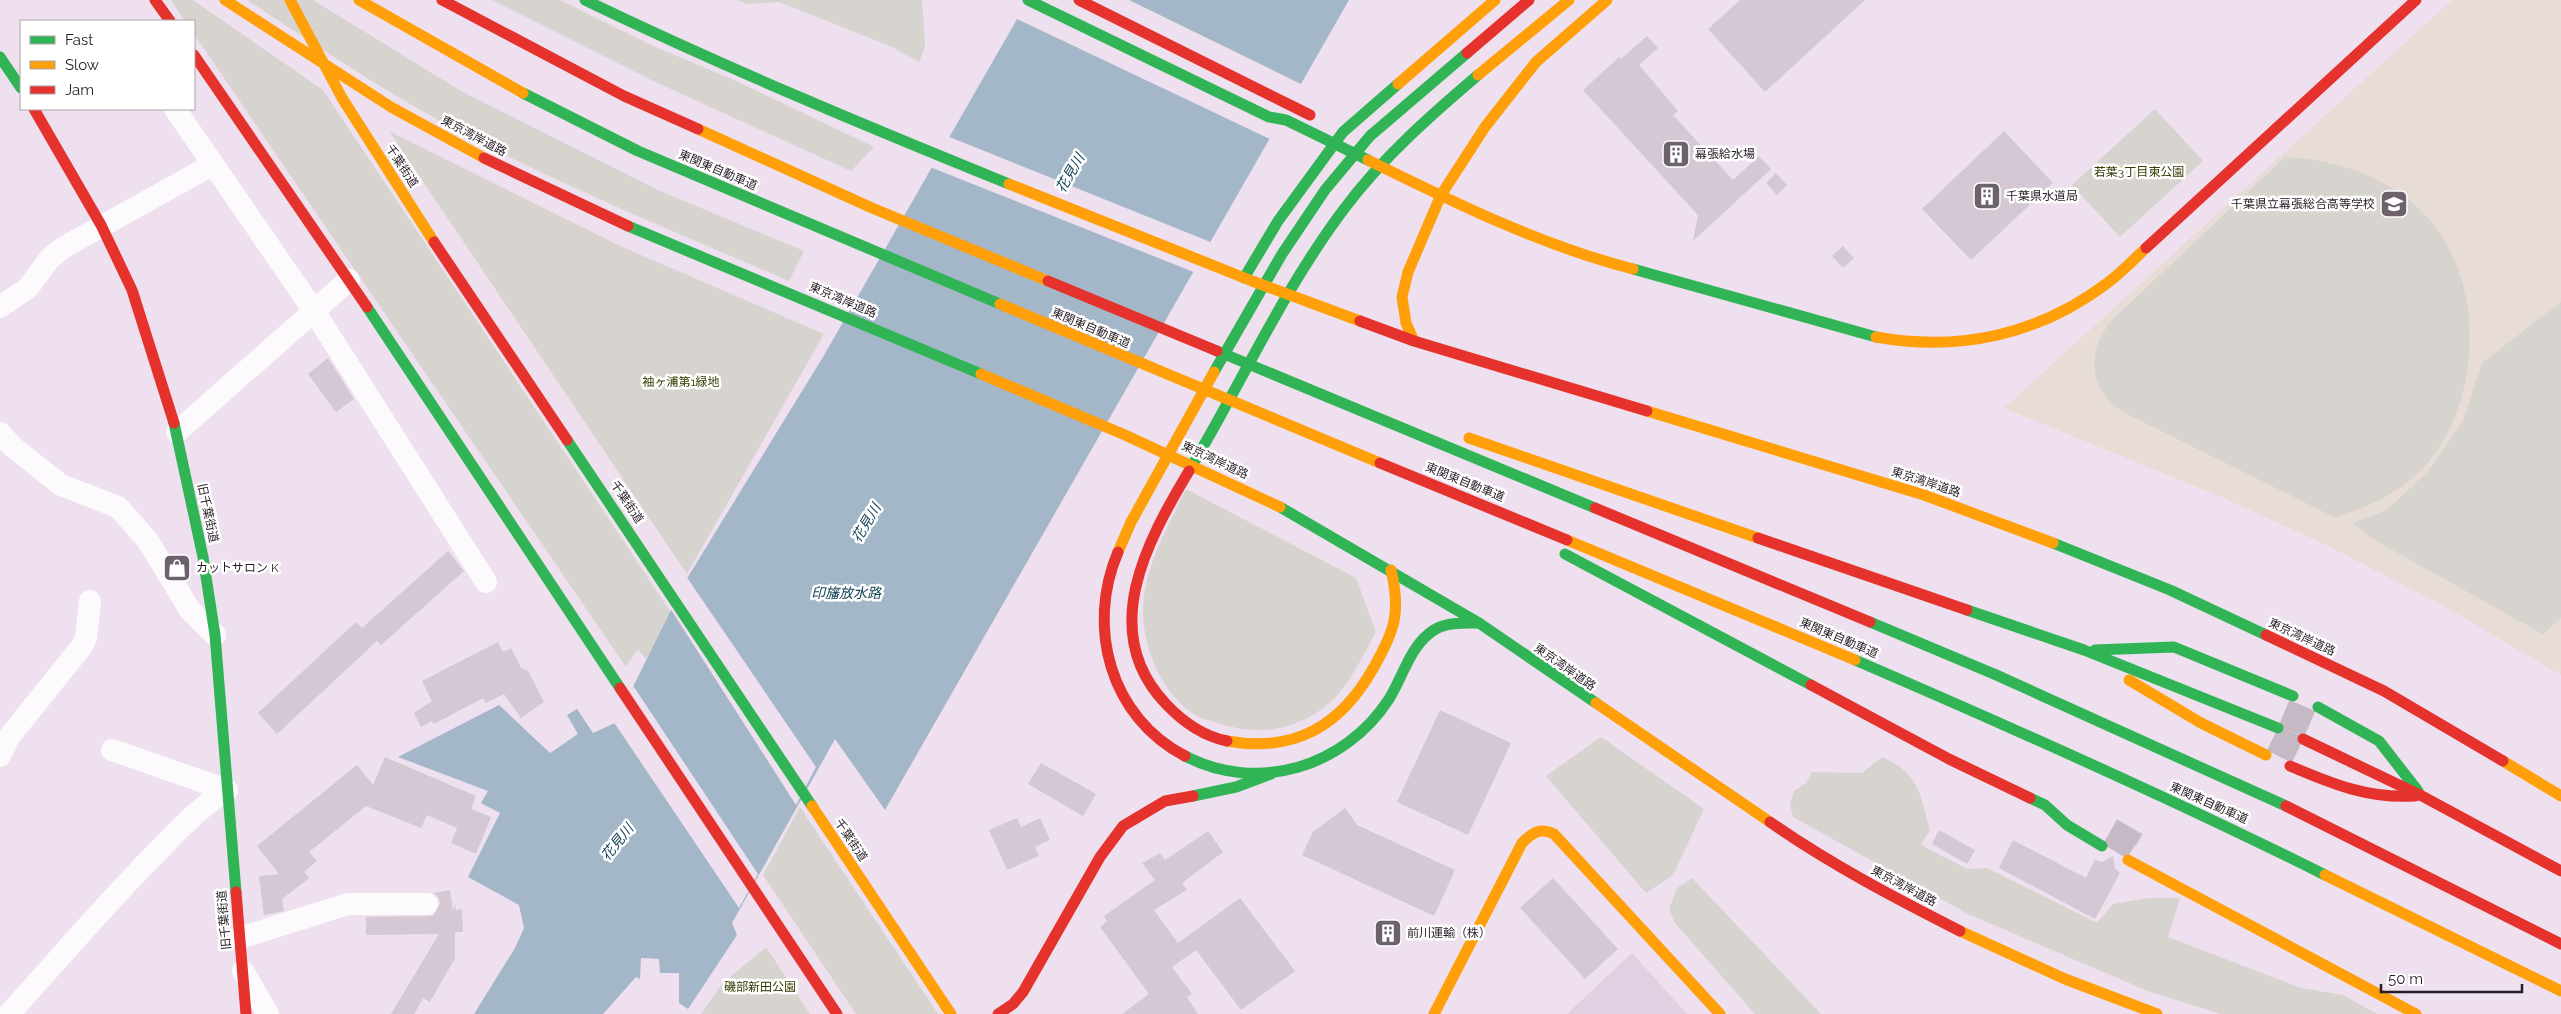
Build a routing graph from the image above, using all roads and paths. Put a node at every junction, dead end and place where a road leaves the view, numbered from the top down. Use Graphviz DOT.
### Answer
graph roads {
  1 [pos="225,0"];
  2 [pos="290,0"];
  3 [pos="359,0"];
  4 [pos="442,0"];
  5 [pos="585,0"];
  6 [pos="1028,0"];
  7 [pos="1079,0"];
  8 [pos="1495,0"];
  9 [pos="1529,0"];
  10 [pos="1569,0"];
  11 [pos="1607,0"];
  12 [pos="2416,0"];
  13 [pos="195,56"];
  14 [pos="0,57"];
  15 [pos="20,87"];
  16 [pos="35,110"];
  17 [pos="176,110"];
  18 [pos="1343,132"];
  19 [pos="1338,146"];
  20 [pos="1403,161"];
  21 [pos="212,165"];
  22 [pos="1444,180"];
  23 [pos="1462,189"];
  24 [pos="1441,195"];
  25 [pos="101,225"];
  26 [pos="1596,246"];
  27 [pos="1243,278"];
  28 [pos="349,280"];
  29 [pos="1682,280"];
  30 [pos="0,307"];
  31 [pos="314,311"];
  32 [pos="1414,342"];
  33 [pos="1333,399"];
  34 [pos="1404,416"];
  35 [pos="177,432"];
  36 [pos="0,433"];
  37 [pos="1460,435"];
  38 [pos="1497,510"];
  39 [pos="1391,570"];
  40 [pos="486,582"];
  41 [pos="90,602"];
  42 [pos="1479,623"];
  43 [pos="215,635"];
  44 [pos="2084,650"];
  45 [pos="2147,661"];
  46 [pos="2293,696"];
  47 [pos="2318,707"];
  48 [pos="2275,733"];
  49 [pos="2303,739"];
  50 [pos="112,750"];
  51 [pos="2266,755"];
  52 [pos="0,756"];
  53 [pos="2314,757"];
  54 [pos="2379,761"];
  55 [pos="2290,766"];
  56 [pos="1271,774"];
  57 [pos="226,790"];
  58 [pos="2422,796"];
  59 [pos="2561,796"];
  60 [pos="2045,805"];
  61 [pos="2074,812"];
  62 [pos="2102,846"];
  63 [pos="2128,860"];
  64 [pos="2561,871"];
  65 [pos="2209,889"];
  66 [pos="427,904"];
  67 [pos="2241,919"];
  68 [pos="240,938"];
  69 [pos="2561,944"];
  70 [pos="243,970"];
  71 [pos="2561,991"];
  72 [pos="9,1014"];
  73 [pos="246,1014"];
  74 [pos="268,1014"];
  75 [pos="837,1014"];
  76 [pos="951,1014"];
  77 [pos="998,1014"];
  78 [pos="1434,1014"];
  79 [pos="1720,1014"];
  80 [pos="2157,1014"];
  81 [pos="2416,1014"];
  1 -- 39 [label="main road, 東京湾岸道路"];
  2 -- 76 [label="main road, 千葉街道"];
  3 -- 38 [label="main road, 東関東自動車道"];
  4 -- 33 [label="main road, 東関東自動車道"];
  5 -- 27 [label="main road, 東京湾岸道路"];
  6 -- 19 [label="main road"];
  7 -- 18 [label="main road"];
  8 -- 18 [label="main road"];
  9 -- 56 [label="main road"];
  10 -- 39 [label="main road"];
  11 -- 22 [label="main road"];
  12 -- 29 [label="main road"];
  13 -- 28 [label="main road"];
  14 -- 15 [label="main road"];
  16 -- 25 [label="main road, 旧千葉街道"];
  17 -- 21 [label="street"];
  18 -- 19 [label="main road"];
  18 -- 20 [label="main road"];
  19 -- 24 [label="main road"];
  19 -- 27 [label="main road"];
  21 -- 25 [label="street"];
  21 -- 31 [label="street"];
  22 -- 23 [label="main road"];
  22 -- 24 [label="main road"];
  24 -- 29 [label="main road"];
  24 -- 32 [label="main road"];
  25 -- 30 [label="street"];
  25 -- 35 [label="main road, 旧千葉街道"];
  26 -- 29 [label="main road"];
  27 -- 32 [label="main road, 東京湾岸道路"];
  28 -- 31 [label="street"];
  28 -- 75 [label="main road"];
  31 -- 35 [label="street"];
  31 -- 40 [label="street"];
  32 -- 59 [label="main road, 東京湾岸道路"];
  33 -- 34 [label="main road"];
  33 -- 69 [label="main road, 東関東自動車道"];
  35 -- 43 [label="main road, 旧千葉街道"];
  36 -- 43 [label="street"];
  37 -- 44 [label="main road"];
  38 -- 60 [label="main road"];
  38 -- 71 [label="main road, 東関東自動車道"];
  39 -- 42 [label="main road, 東京湾岸道路"];
  41 -- 52 [label="street"];
  42 -- 56 [label="main road"];
  42 -- 80 [label="main road, 東京湾岸道路"];
  43 -- 57 [label="main road, 旧千葉街道"];
  44 -- 45 [label="main road"];
  44 -- 46 [label="main road"];
  44 -- 48 [label="main road"];
  44 -- 51 [label="main road"];
  47 -- 58 [label="main road"];
  49 -- 58 [label="main road"];
  50 -- 57 [label="street"];
  53 -- 58 [label="main road"];
  54 -- 58 [label="main road"];
  55 -- 58 [label="main road"];
  56 -- 77 [label="main road"];
  57 -- 68 [label="main road, 旧千葉街道"];
  57 -- 72 [label="street"];
  58 -- 64 [label="main road"];
  60 -- 61 [label="main road"];
  60 -- 62 [label="main road"];
  63 -- 67 [label="main road"];
  65 -- 67 [label="main road"];
  66 -- 68 [label="street"];
  67 -- 81 [label="main road"];
  68 -- 70 [label="main road, 旧千葉街道"];
  70 -- 73 [label="main road, 旧千葉街道"];
  70 -- 74 [label="street"];
  78 -- 79 [label="main road"];
}
